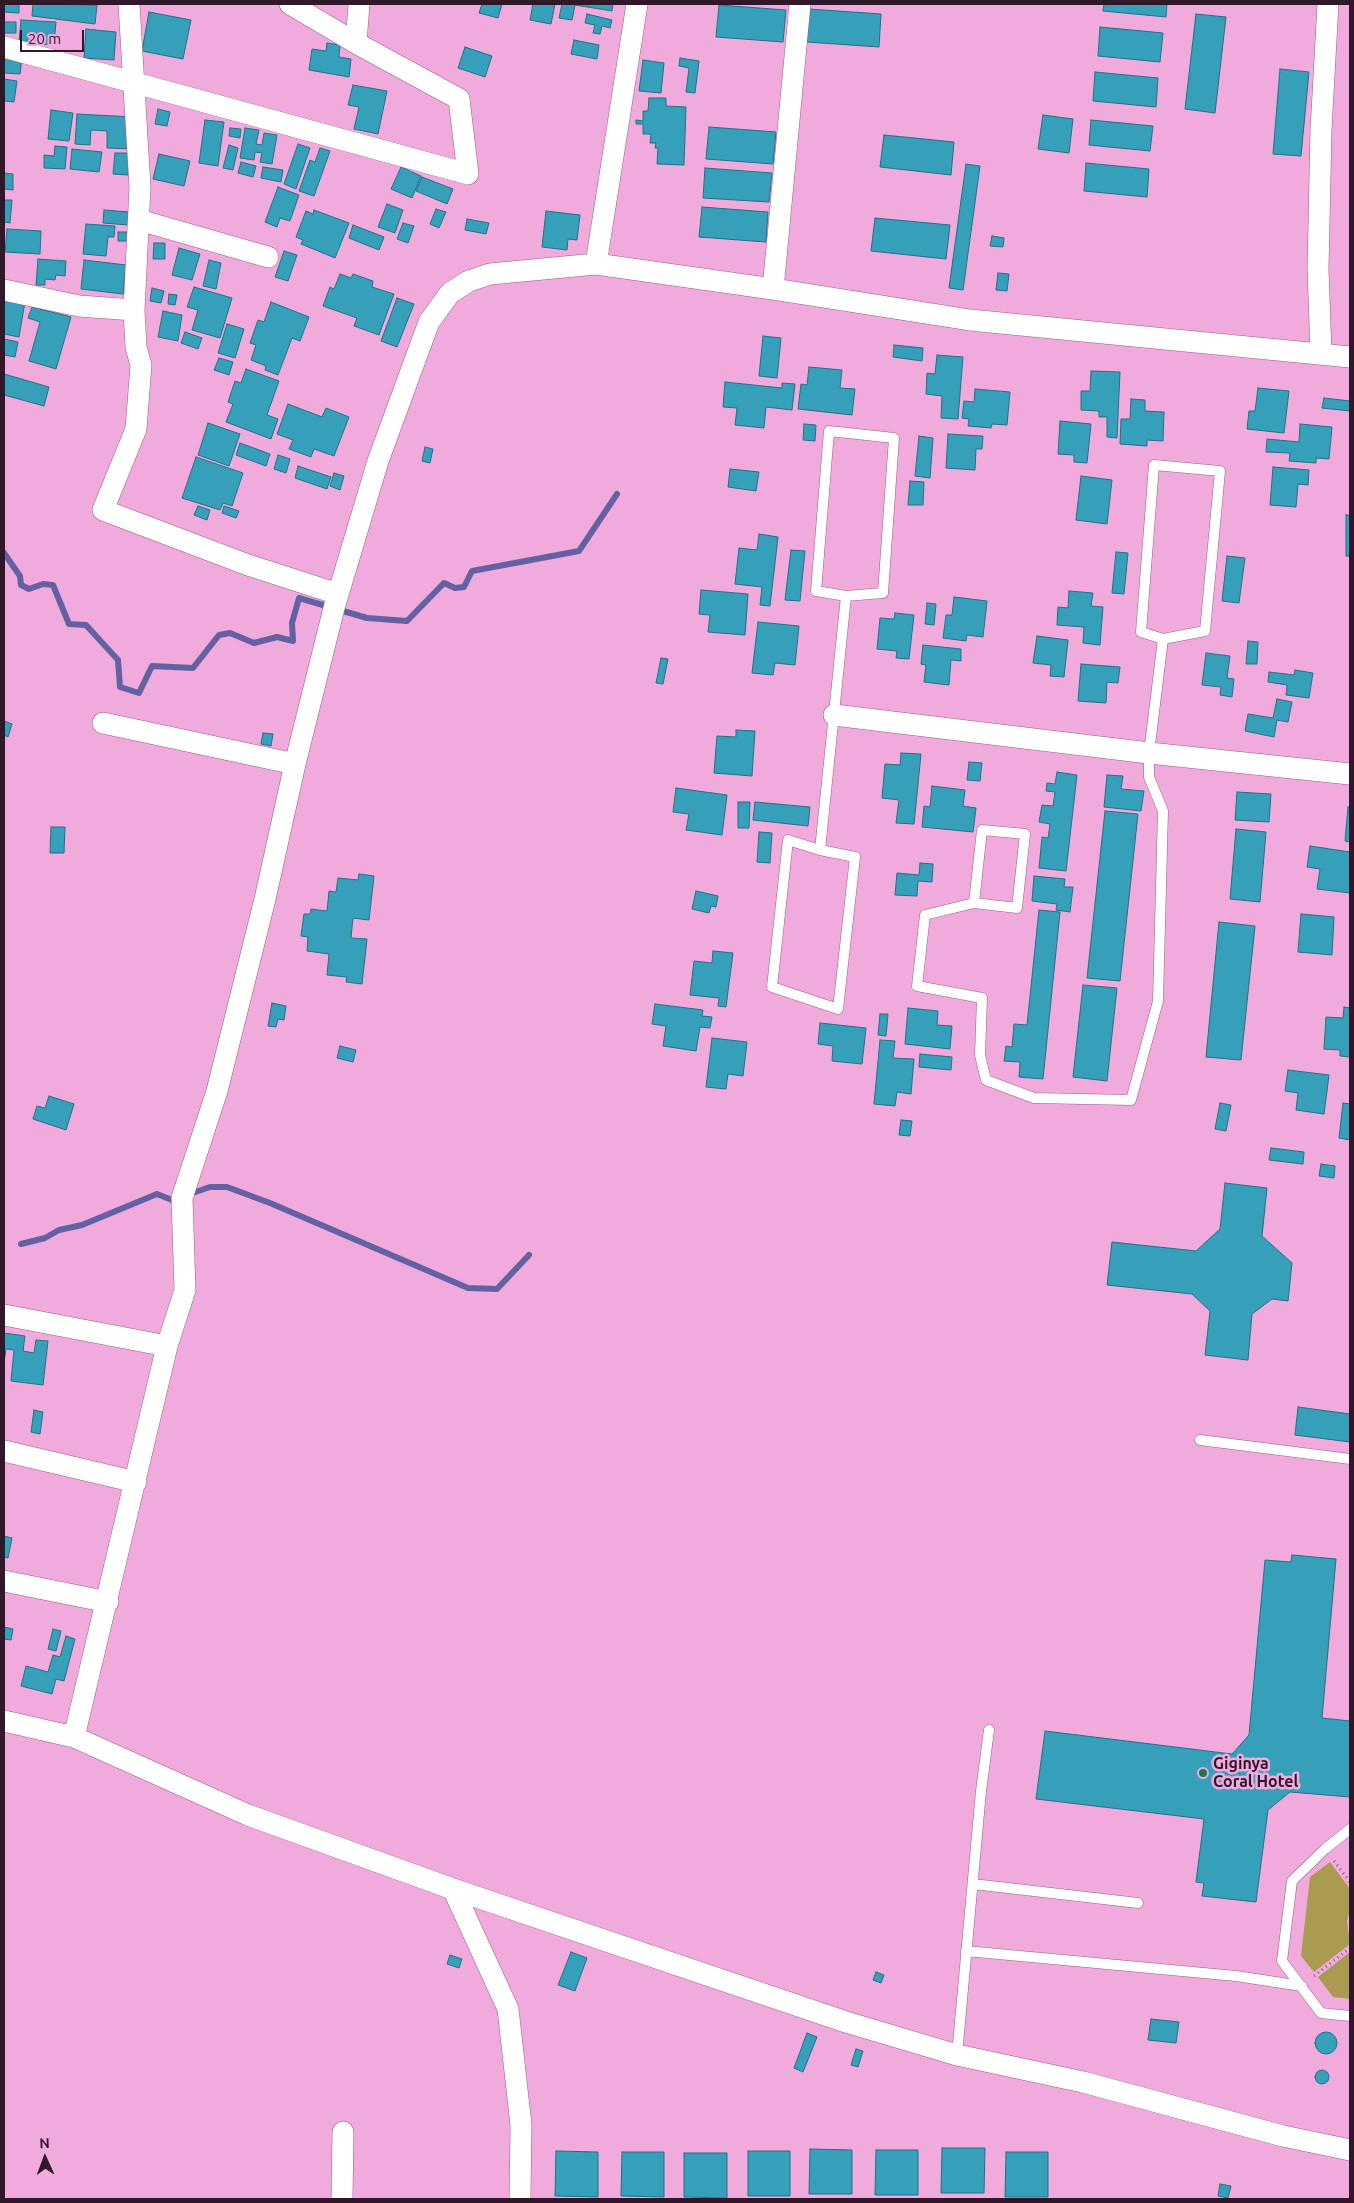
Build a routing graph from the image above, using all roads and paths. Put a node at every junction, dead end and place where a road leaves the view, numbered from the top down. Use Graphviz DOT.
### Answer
graph roads {
  1 [pos="129,4"];
  2 [pos="359,4"];
  3 [pos="637,4"];
  4 [pos="800,4"];
  5 [pos="1328,4"];
  6 [pos="295,5"];
  7 [pos="356,43"];
  8 [pos="4,47"];
  9 [pos="134,82"];
  10 [pos="140,220"];
  11 [pos="268,257"];
  12 [pos="596,264"];
  13 [pos="773,289"];
  14 [pos="4,290"];
  15 [pos="134,310"];
  16 [pos="1321,353"];
  17 [pos="1350,356"];
  18 [pos="338,594"];
  19 [pos="846,596"];
  20 [pos="1163,639"];
  21 [pos="834,715"];
  22 [pos="103,723"];
  23 [pos="1149,752"];
  24 [pos="295,764"];
  25 [pos="1350,774"];
  26 [pos="820,850"];
  27 [pos="974,903"];
  28 [pos="4,1315"];
  29 [pos="167,1346"];
  30 [pos="1200,1440"];
  31 [pos="4,1451"];
  32 [pos="1350,1460"];
  33 [pos="136,1482"];
  34 [pos="4,1581"];
  35 [pos="108,1602"];
  36 [pos="4,1721"];
  37 [pos="990,1730"];
  38 [pos="74,1737"];
  39 [pos="1350,1829"];
  40 [pos="1325,1849"];
  41 [pos="1350,1882"];
  42 [pos="972,1884"];
  43 [pos="453,1889"];
  44 [pos="1138,1903"];
  45 [pos="1350,1948"];
  46 [pos="966,1951"];
  47 [pos="1302,1986"];
  48 [pos="1350,2016"];
  49 [pos="957,2055"];
  50 [pos="342,2132"];
  51 [pos="1350,2150"];
  52 [pos="342,2199"];
  53 [pos="520,2199"];
  1 -- 9 [label="street"];
  2 -- 7 [label="street"];
  3 -- 12 [label="street"];
  4 -- 13 [label="street"];
  5 -- 16 [label="street"];
  6 -- 7 [label="street"];
  7 -- 9 [label="street"];
  8 -- 9 [label="street"];
  9 -- 10 [label="street"];
  10 -- 11 [label="street"];
  10 -- 15 [label="street"];
  12 -- 13 [label="street"];
  12 -- 18 [label="street"];
  13 -- 16 [label="street"];
  14 -- 15 [label="street"];
  15 -- 18 [label="street"];
  16 -- 17 [label="street"];
  18 -- 24 [label="street"];
  19 -- 19 [label="lane"];
  19 -- 21 [label="lane"];
  20 -- 20 [label="lane"];
  20 -- 23 [label="lane"];
  21 -- 23 [label="street"];
  21 -- 26 [label="lane"];
  22 -- 24 [label="street"];
  23 -- 25 [label="street"];
  23 -- 27 [label="lane"];
  24 -- 29 [label="street"];
  26 -- 26 [label="lane"];
  27 -- 27 [label="lane"];
  28 -- 29 [label="street"];
  29 -- 33 [label="street"];
  30 -- 32 [label="lane"];
  31 -- 33 [label="street"];
  33 -- 35 [label="street"];
  34 -- 35 [label="street"];
  35 -- 38 [label="street"];
  36 -- 38 [label="street"];
  37 -- 42 [label="lane"];
  38 -- 43 [label="street"];
  39 -- 40 [label="lane"];
  40 -- 41 [label="path"];
  40 -- 47 [label="lane"];
  42 -- 44 [label="lane"];
  42 -- 46 [label="lane"];
  43 -- 49 [label="street"];
  43 -- 53 [label="street"];
  45 -- 47 [label="path"];
  46 -- 47 [label="lane"];
  46 -- 49 [label="lane"];
  47 -- 48 [label="lane"];
  49 -- 51 [label="street"];
  50 -- 52 [label="street"];
}
